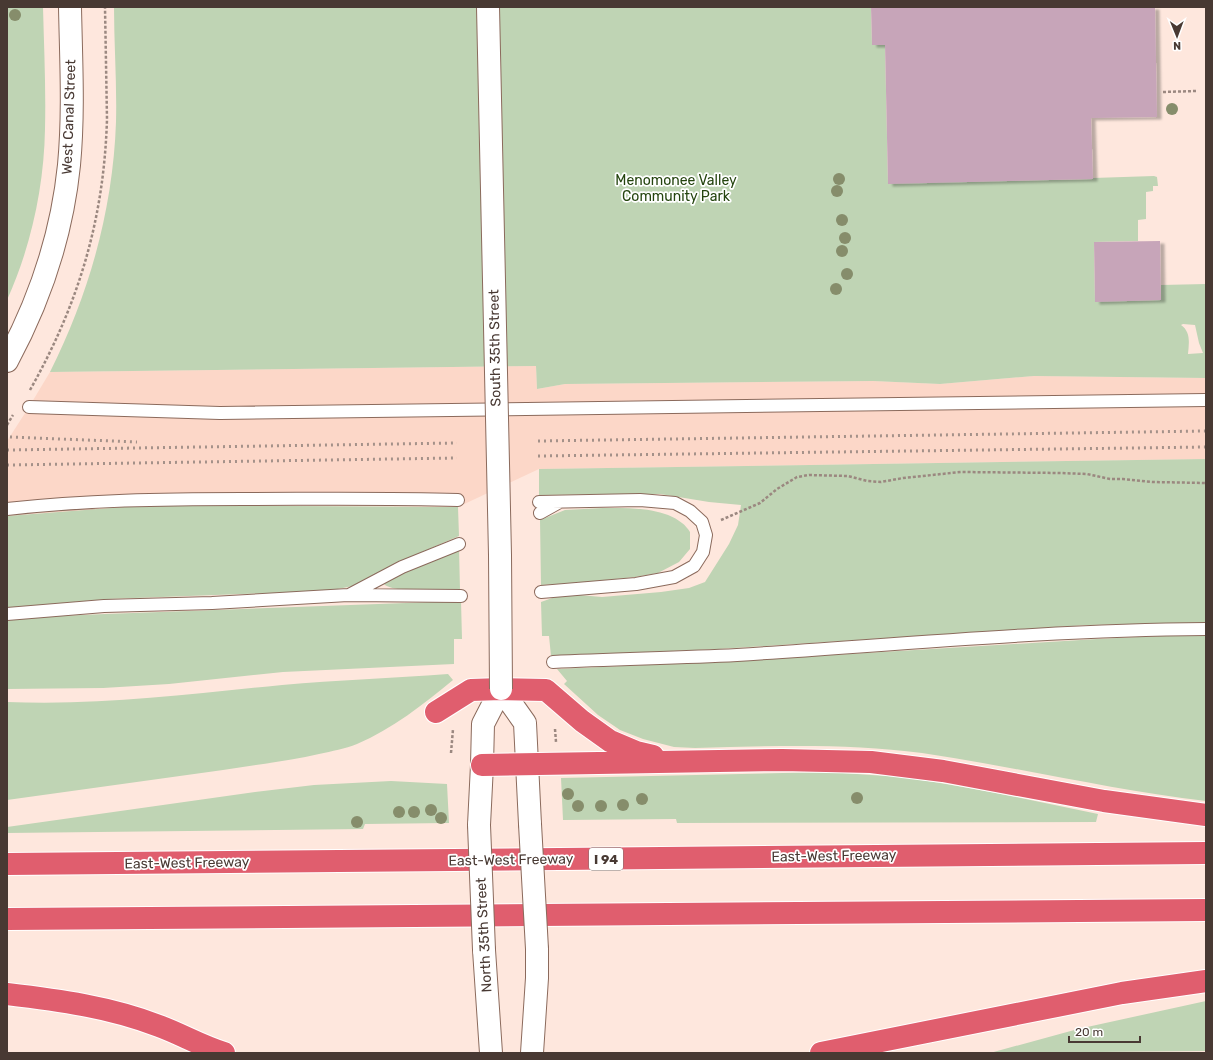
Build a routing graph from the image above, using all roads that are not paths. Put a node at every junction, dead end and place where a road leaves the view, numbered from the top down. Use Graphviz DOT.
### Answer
graph roads {
  1 [pos="70,7"];
  2 [pos="488,7"];
  3 [pos="7,361"];
  4 [pos="1206,400"];
  5 [pos="30,407"];
  6 [pos="458,500"];
  7 [pos="539,507"];
  8 [pos="7,509"];
  9 [pos="459,544"];
  10 [pos="541,592"];
  11 [pos="348,595"];
  12 [pos="460,596"];
  13 [pos="7,614"];
  14 [pos="1206,629"];
  15 [pos="553,662"];
  16 [pos="501,689"];
  17 [pos="436,712"];
  18 [pos="680,762"];
  19 [pos="482,765"];
  20 [pos="526,765"];
  21 [pos="1206,815"];
  22 [pos="1206,853"];
  23 [pos="7,864"];
  24 [pos="1206,910"];
  25 [pos="7,919"];
  26 [pos="1206,981"];
  27 [pos="7,994"];
  28 [pos="224,1053"];
  29 [pos="491,1053"];
  30 [pos="532,1053"];
  31 [pos="821,1053"];
  1 -- 3 [label="main road, West Canal Street"];
  2 -- 16 [label="main road, South 35th Street, bridge"];
  4 -- 5 [label="lane"];
  6 -- 8 [label="lane"];
  7 -- 10 [label="lane"];
  9 -- 11 [label="lane"];
  11 -- 12 [label="lane"];
  11 -- 13 [label="lane"];
  14 -- 15 [label="lane"];
  16 -- 17 [label="highway"];
  16 -- 18 [label="highway"];
  16 -- 19 [label="main road, North 35th Street"];
  16 -- 20 [label="main road"];
  18 -- 20 [label="highway"];
  18 -- 21 [label="highway"];
  19 -- 20 [label="highway"];
  19 -- 29 [label="main road, North 35th Street, bridge"];
  20 -- 30 [label="main road, bridge"];
  22 -- 23 [label="highway, East-West Freeway / I 94"];
  24 -- 25 [label="highway"];
  26 -- 31 [label="highway"];
  27 -- 28 [label="highway"];
}
